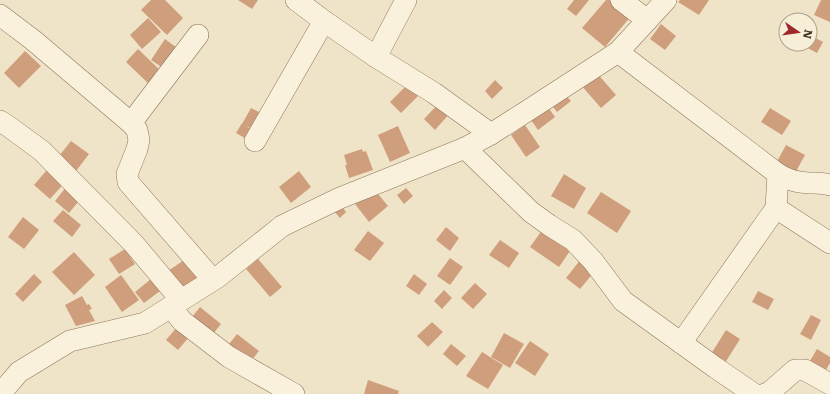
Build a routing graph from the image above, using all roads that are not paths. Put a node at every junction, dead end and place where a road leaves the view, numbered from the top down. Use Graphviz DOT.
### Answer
graph roads {
  1 [pos="296,0"];
  2 [pos="406,0"];
  3 [pos="621,0"];
  4 [pos="666,0"];
  5 [pos="0,15"];
  6 [pos="647,20"];
  7 [pos="324,21"];
  8 [pos="198,35"];
  9 [pos="618,52"];
  10 [pos="376,57"];
  11 [pos="0,121"];
  12 [pos="131,123"];
  13 [pos="491,134"];
  14 [pos="255,141"];
  15 [pos="465,148"];
  16 [pos="778,174"];
  17 [pos="830,185"];
  18 [pos="776,208"];
  19 [pos="830,242"];
  20 [pos="213,280"];
  21 [pos="176,304"];
  22 [pos="682,343"];
  23 [pos="830,384"];
  24 [pos="0,394"];
  25 [pos="294,394"];
  26 [pos="754,394"];
  27 [pos="765,394"];
  1 -- 7 [label="street"];
  2 -- 10 [label="street"];
  3 -- 6 [label="street"];
  4 -- 6 [label="street"];
  5 -- 12 [label="street"];
  6 -- 9 [label="street"];
  7 -- 10 [label="street"];
  7 -- 14 [label="street"];
  8 -- 12 [label="street"];
  9 -- 13 [label="street"];
  9 -- 16 [label="street"];
  10 -- 13 [label="street"];
  11 -- 21 [label="street"];
  12 -- 20 [label="street"];
  13 -- 15 [label="street"];
  15 -- 20 [label="street"];
  15 -- 22 [label="street"];
  16 -- 17 [label="street"];
  16 -- 18 [label="street"];
  18 -- 19 [label="street"];
  18 -- 22 [label="street"];
  20 -- 21 [label="street"];
  21 -- 24 [label="street"];
  21 -- 25 [label="street"];
  22 -- 26 [label="street"];
  23 -- 27 [label="street"];
}
